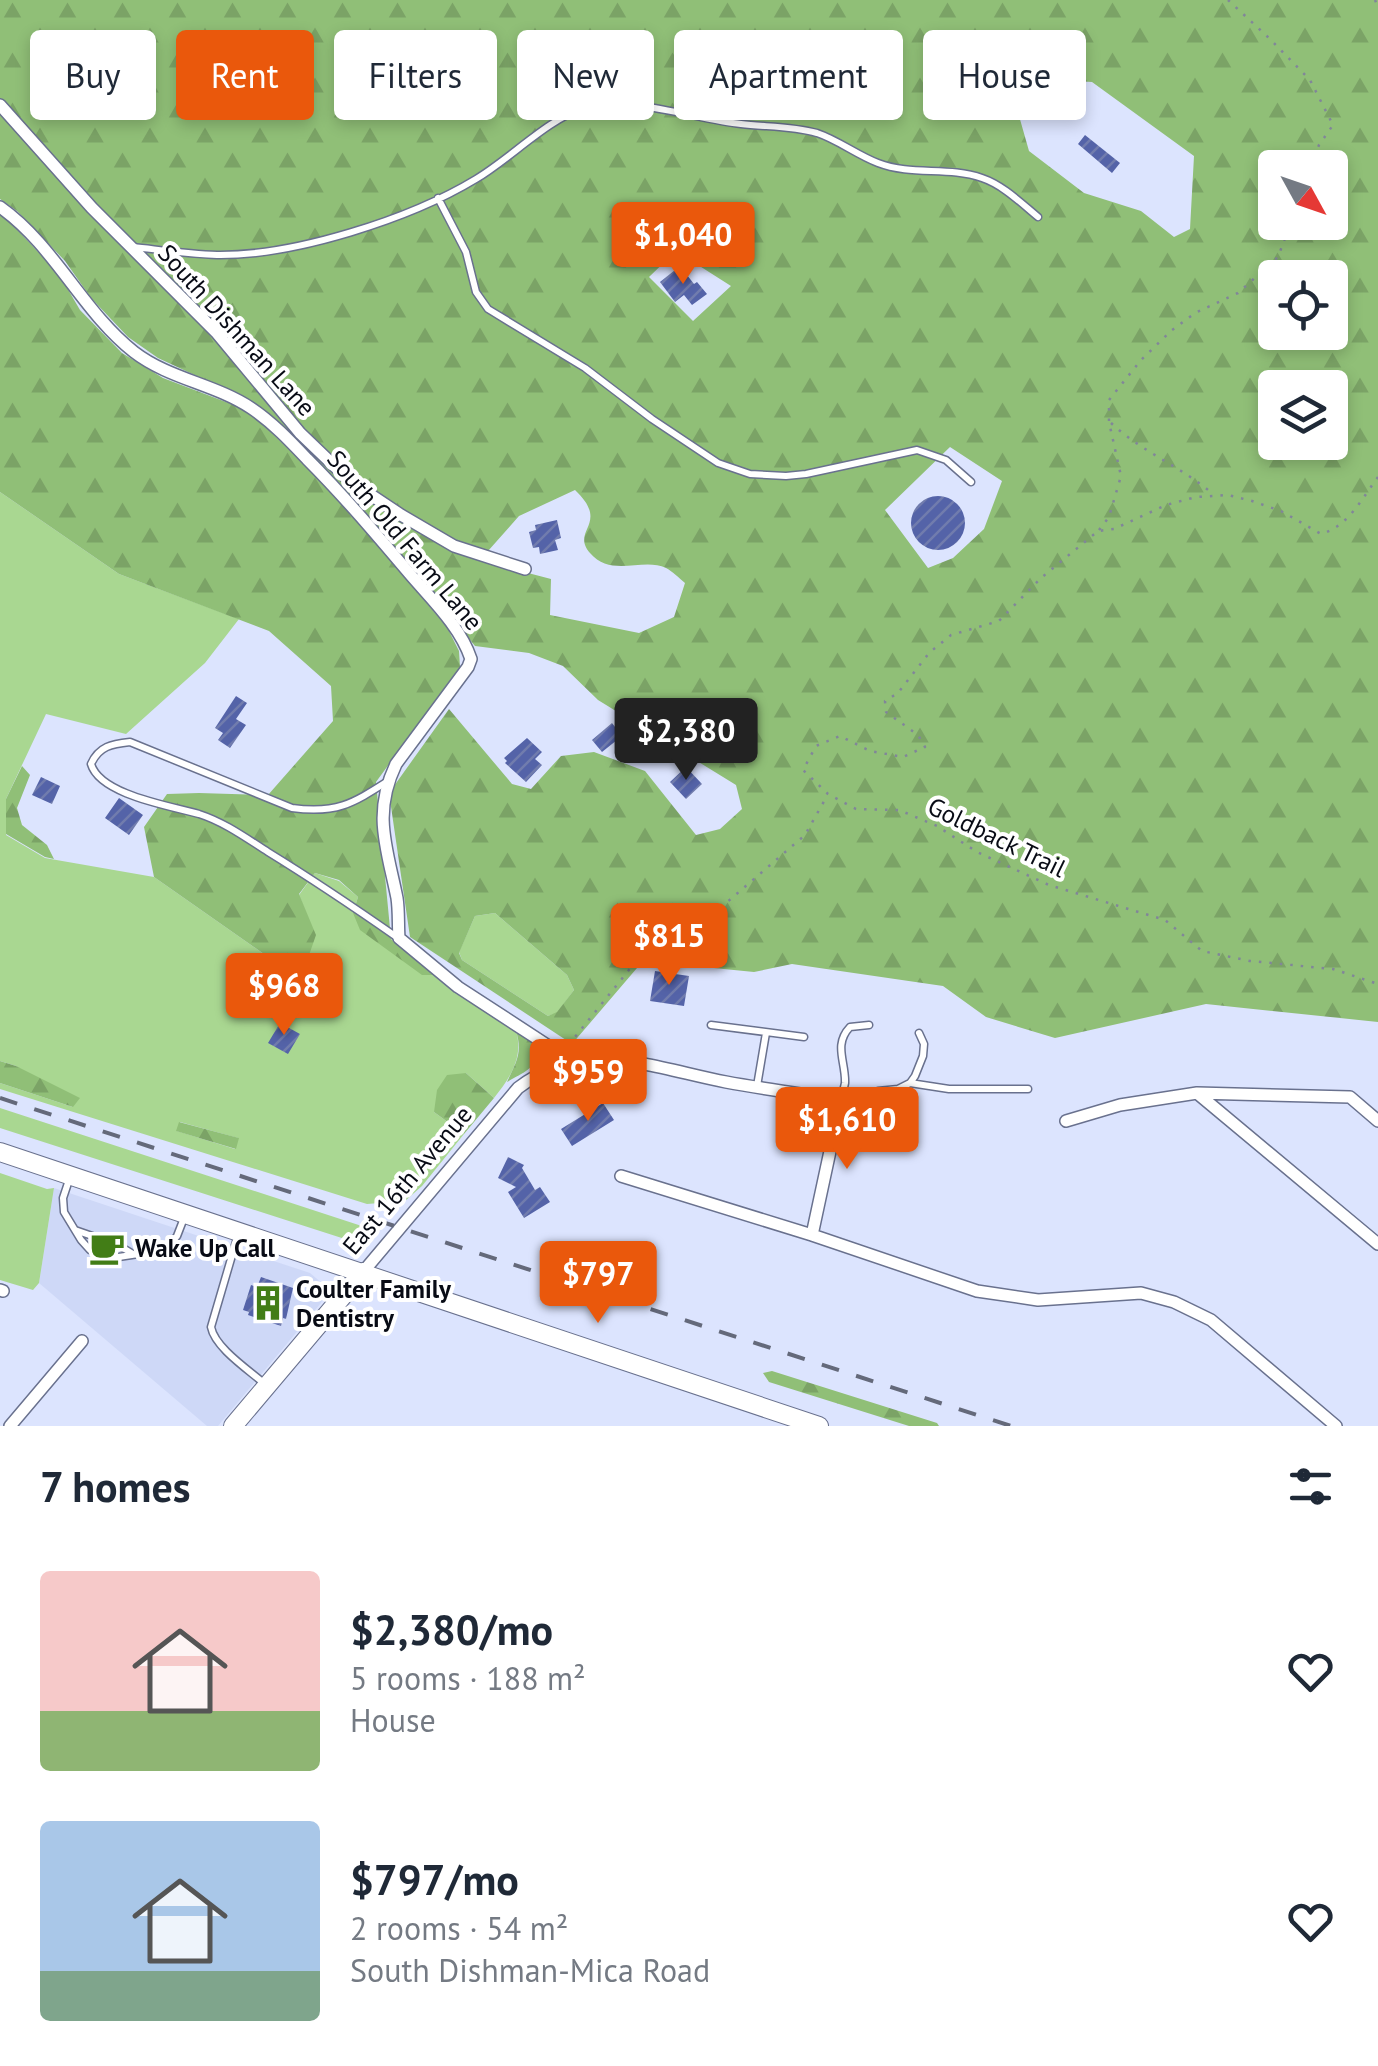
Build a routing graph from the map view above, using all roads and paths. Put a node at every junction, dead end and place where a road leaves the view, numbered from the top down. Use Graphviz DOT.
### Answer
graph roads {
  1 [pos="1228,0"];
  2 [pos="1375,0"];
  3 [pos="1378,7"];
  4 [pos="0,106"];
  5 [pos="1317,150"];
  6 [pos="438,198"];
  7 [pos="0,207"];
  8 [pos="1038,216"];
  9 [pos="1285,240"];
  10 [pos="131,247"];
  11 [pos="1110,422"];
  12 [pos="1378,476"];
  13 [pos="971,482"];
  14 [pos="1215,496"];
  15 [pos="1098,532"];
  16 [pos="525,569"];
  17 [pos="388,781"];
  18 [pos="828,794"];
  19 [pos="399,938"];
  20 [pos="1378,984"];
  21 [pos="869,1025"];
  22 [pos="711,1026"];
  23 [pos="766,1033"];
  24 [pos="919,1034"];
  25 [pos="804,1038"];
  26 [pos="550,1068"];
  27 [pos="910,1083"];
  28 [pos="757,1087"];
  29 [pos="1028,1089"];
  30 [pos="1197,1093"];
  31 [pos="840,1100"];
  32 [pos="1066,1121"];
  33 [pos="1378,1122"];
  34 [pos="0,1152"];
  35 [pos="71,1176"];
  36 [pos="621,1176"];
  37 [pos="186,1214"];
  38 [pos="74,1230"];
  39 [pos="240,1231"];
  40 [pos="812,1235"];
  41 [pos="1378,1244"];
  42 [pos="133,1254"];
  43 [pos="362,1272"];
  44 [pos="82,1341"];
  45 [pos="267,1386"];
  46 [pos="10,1426"];
  47 [pos="233,1426"];
  48 [pos="819,1426"];
  49 [pos="1336,1426"];
  1 -- 5 [label="path"];
  2 -- 3 [label="path"];
  4 -- 10 [label="street, South Dishman Lane"];
  6 -- 8 [label="lane"];
  6 -- 10 [label="lane"];
  6 -- 13 [label="lane"];
  7 -- 17 [label="street, South Old Farm Lane"];
  9 -- 11 [label="path"];
  10 -- 16 [label="street, South Dishman Lane"];
  11 -- 14 [label="path"];
  11 -- 15 [label="path"];
  12 -- 14 [label="path"];
  14 -- 15 [label="path"];
  15 -- 18 [label="path"];
  17 -- 19 [label="street, South Old Farm Lane"];
  17 -- 19 [label="lane"];
  18 -- 20 [label="path, Goldback Trail"];
  18 -- 26 [label="path"];
  19 -- 26 [label="street"];
  21 -- 31 [label="lane"];
  22 -- 23 [label="lane"];
  23 -- 25 [label="lane"];
  23 -- 28 [label="lane"];
  24 -- 27 [label="lane"];
  26 -- 28 [label="street"];
  26 -- 43 [label="street, East 16th Avenue"];
  27 -- 29 [label="lane"];
  27 -- 31 [label="lane"];
  28 -- 31 [label="street"];
  30 -- 32 [label="street"];
  30 -- 33 [label="street"];
  30 -- 41 [label="street"];
  31 -- 40 [label="street"];
  34 -- 35 [label="main road"];
  35 -- 37 [label="main road"];
  35 -- 38 [label="lane"];
  36 -- 40 [label="street"];
  37 -- 39 [label="main road"];
  37 -- 42 [label="lane"];
  38 -- 42 [label="lane"];
  38 -- 42 [label="lane"];
  39 -- 43 [label="main road"];
  39 -- 45 [label="lane"];
  40 -- 49 [label="street"];
  43 -- 45 [label="main road, East 16th Avenue"];
  43 -- 48 [label="main road"];
  44 -- 46 [label="street"];
  45 -- 47 [label="main road, East 16th Avenue"];
}
